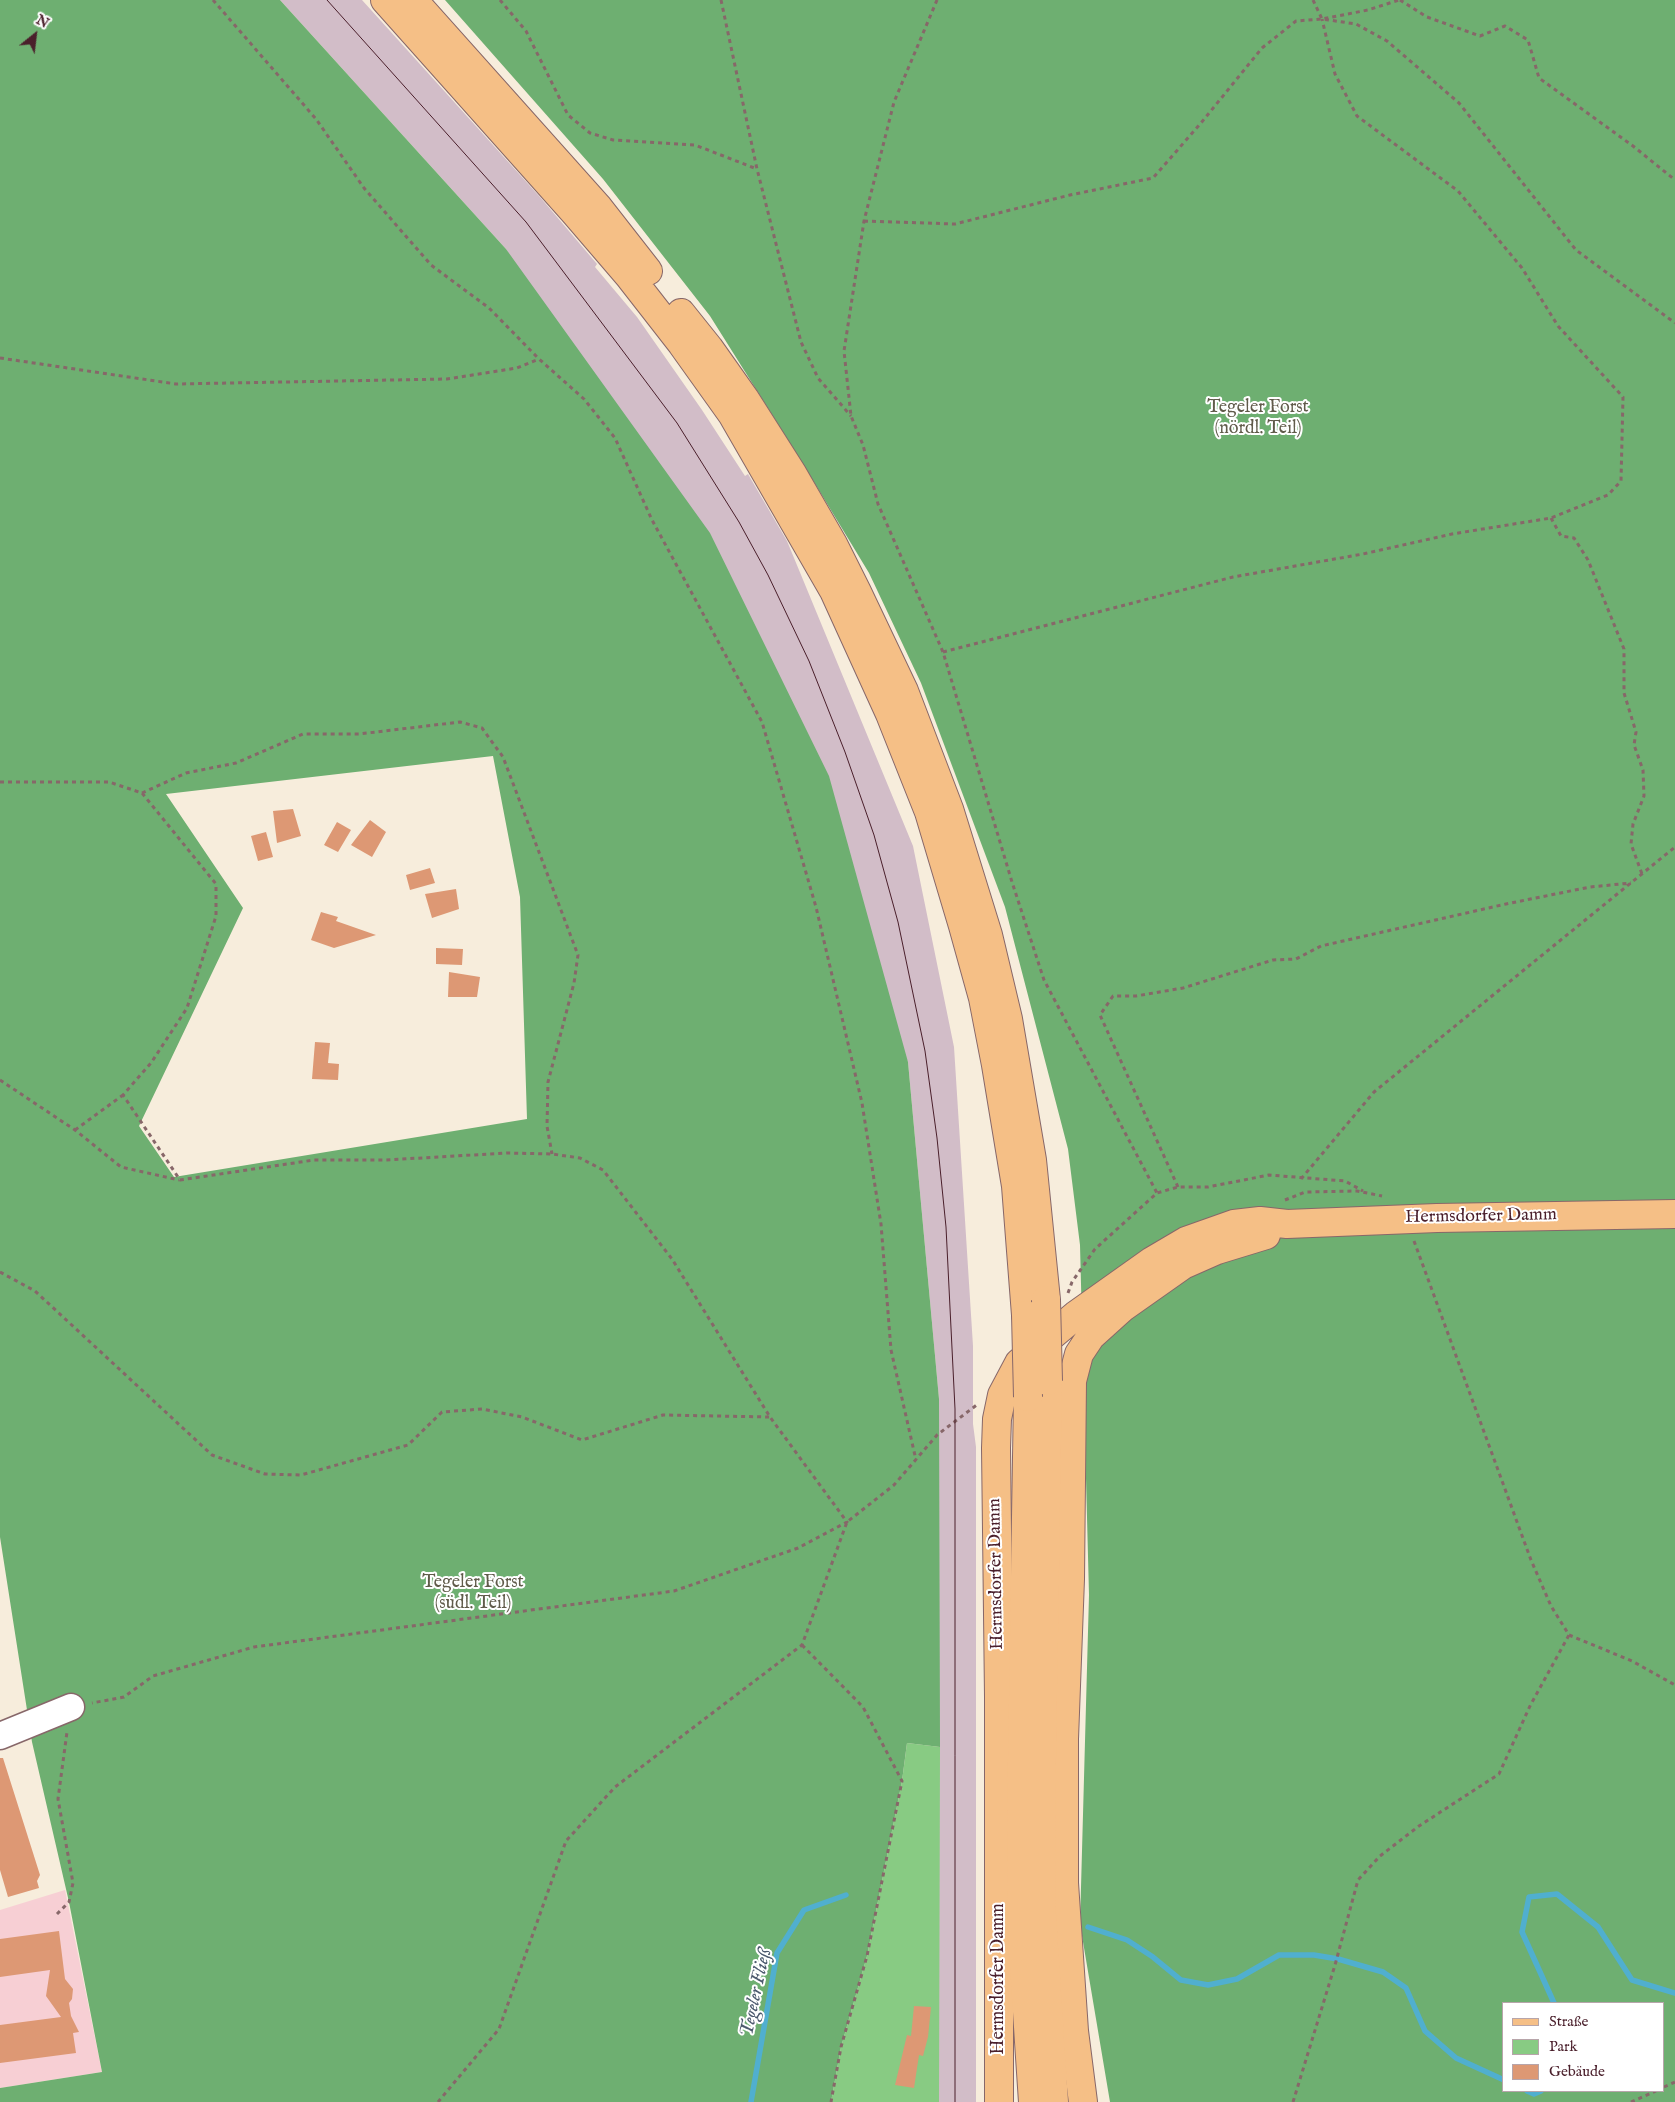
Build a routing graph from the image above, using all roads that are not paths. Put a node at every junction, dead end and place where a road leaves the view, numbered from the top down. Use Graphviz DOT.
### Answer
graph roads {
  1 [pos="385,0"];
  2 [pos="413,0"];
  3 [pos="1675,1214"];
  4 [pos="1287,1224"];
  5 [pos="1046,1304"];
  6 [pos="1038,1389"];
  7 [pos="71,1707"];
  8 [pos="0,1736"];
  9 [pos="1024,1990"];
  10 [pos="999,2102"];
  11 [pos="1022,2102"];
  12 [pos="1033,2102"];
  13 [pos="1054,2102"];
  14 [pos="1083,2102"];
  1 -- 5 [label="main road"];
  2 -- 5 [label="main road"];
  3 -- 4 [label="main road, Hermsdorfer Damm"];
  4 -- 10 [label="main road, Hermsdorfer Damm"];
  4 -- 14 [label="main road, Hermsdorfer Damm"];
  5 -- 6 [label="main road, bridge"];
  6 -- 9 [label="main road"];
  6 -- 13 [label="main road"];
  7 -- 8 [label="street"];
  9 -- 11 [label="main road"];
  9 -- 12 [label="main road"];
}
